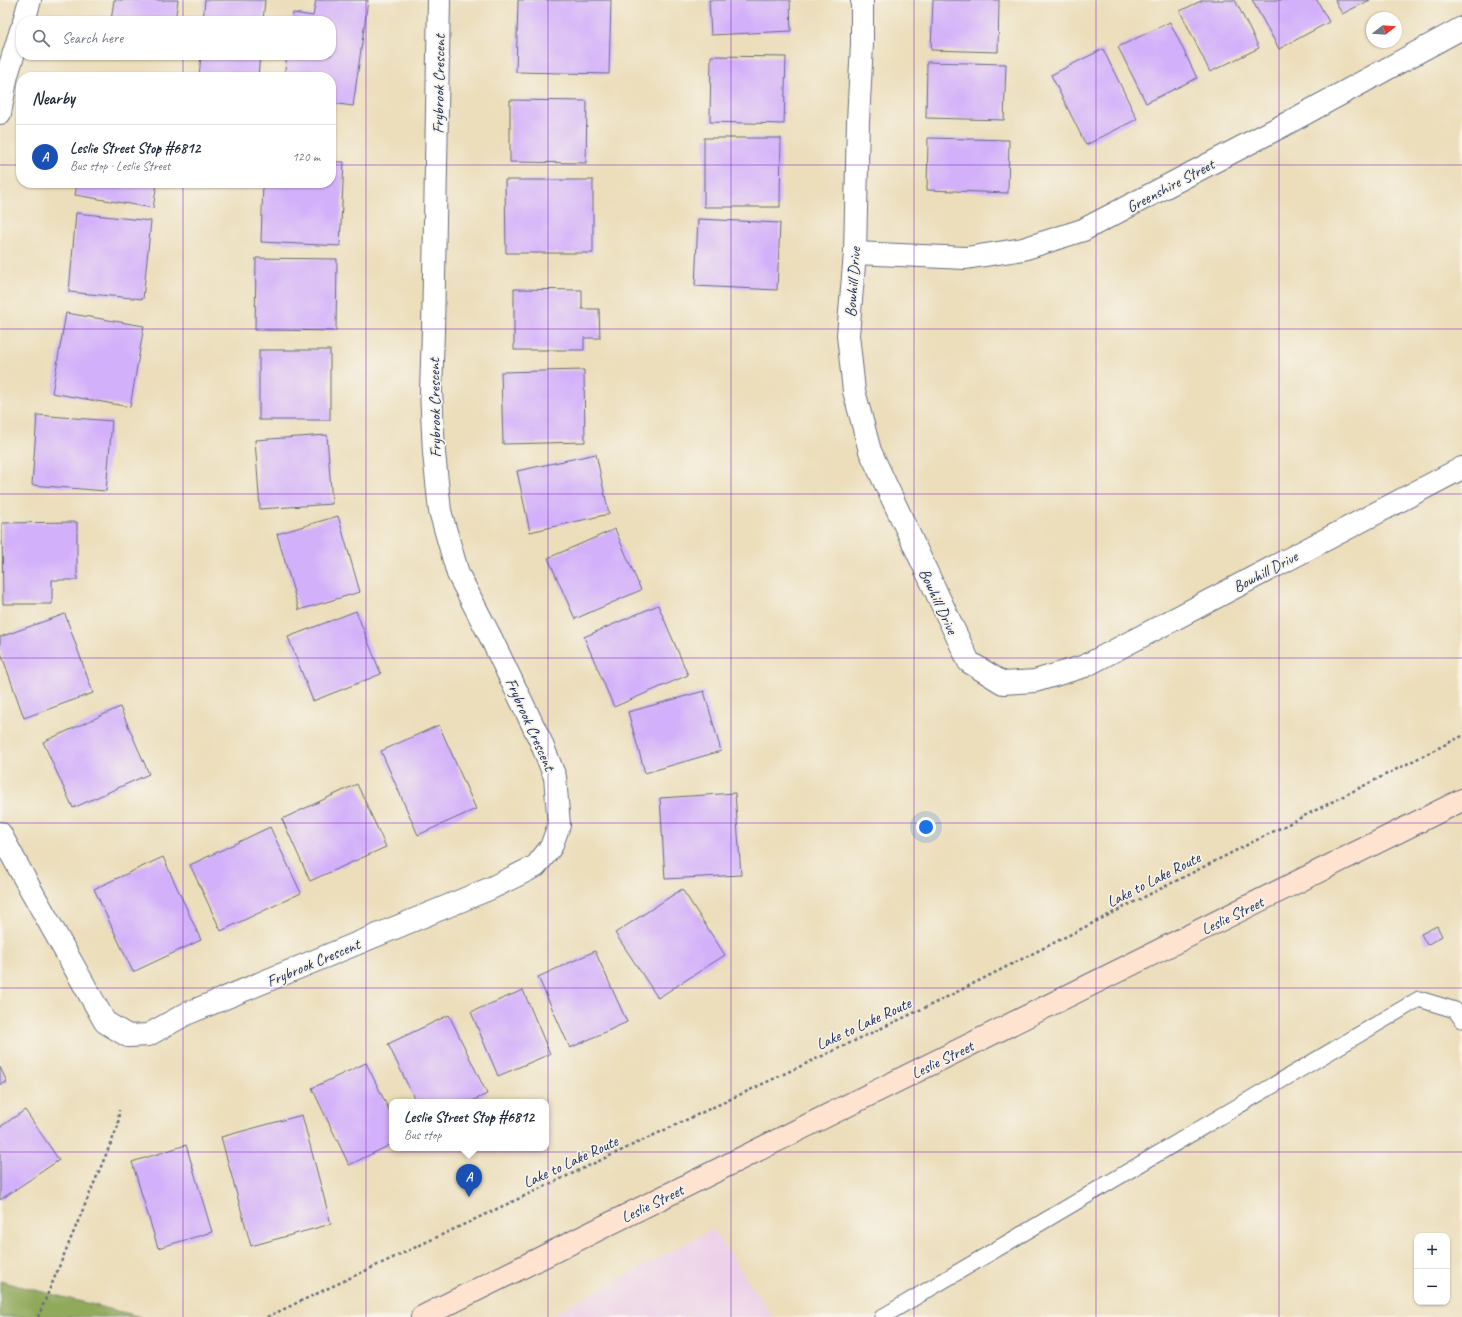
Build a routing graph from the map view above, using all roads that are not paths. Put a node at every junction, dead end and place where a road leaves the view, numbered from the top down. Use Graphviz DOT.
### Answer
graph roads {
  1 [pos="30,0"];
  2 [pos="439,0"];
  3 [pos="862,0"];
  4 [pos="25,16"];
  5 [pos="1462,28"];
  6 [pos="16,46"];
  7 [pos="0,113"];
  8 [pos="854,253"];
  9 [pos="1462,468"];
  10 [pos="1462,800"];
  11 [pos="0,833"];
  12 [pos="1462,1020"];
  13 [pos="446,1312"];
  14 [pos="422,1317"];
  15 [pos="882,1317"];
  1 -- 4 [label="street"];
  2 -- 11 [label="street, Frybrook Crescent"];
  3 -- 8 [label="street, Bowhill Drive"];
  5 -- 8 [label="street, Greenshire Street"];
  6 -- 7 [label="street"];
  8 -- 9 [label="street, Bowhill Drive"];
  10 -- 13 [label="main road, Leslie Street"];
  12 -- 15 [label="lane"];
  13 -- 14 [label="main road, Leslie Street"];
}
